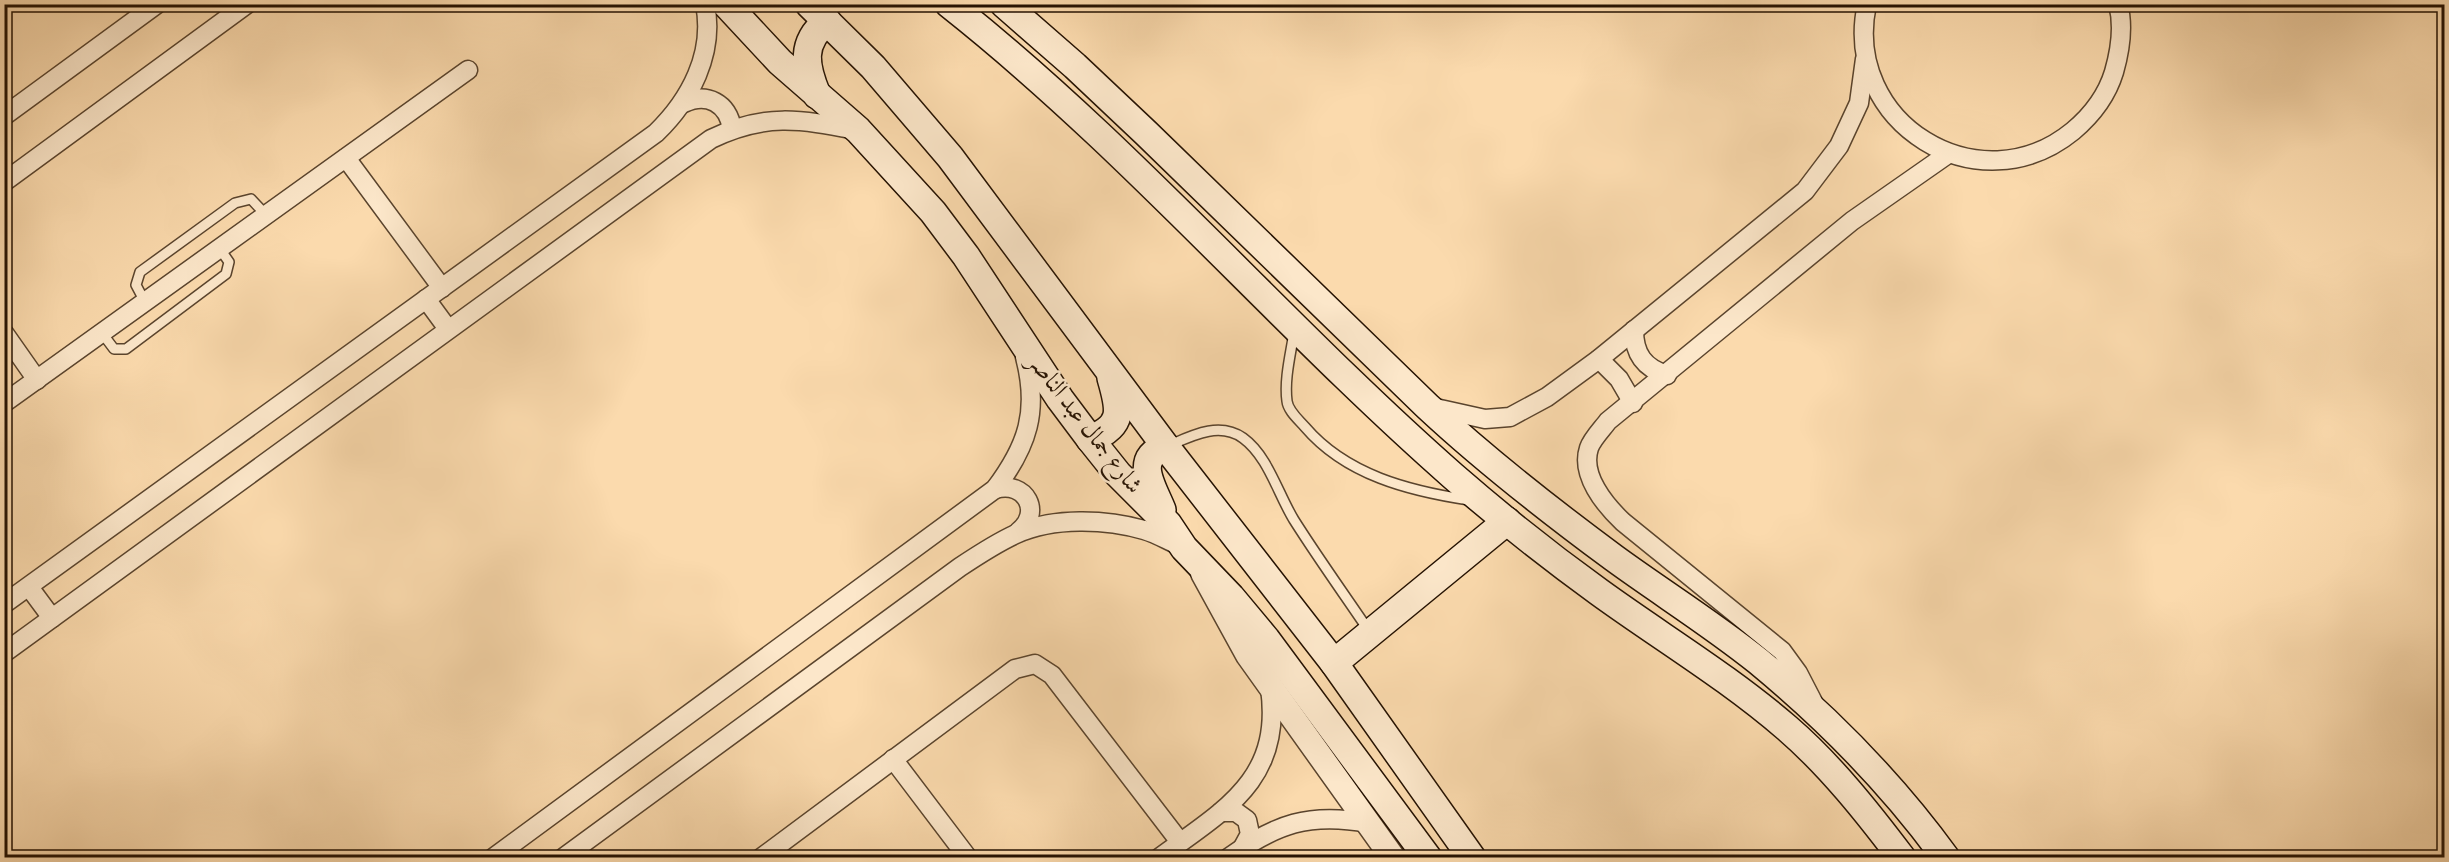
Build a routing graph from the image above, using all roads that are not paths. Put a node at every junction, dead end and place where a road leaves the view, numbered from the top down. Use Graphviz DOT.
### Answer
graph roads {
  1 [pos="157,4"];
  2 [pos="247,4"];
  3 [pos="705,4"];
  4 [pos="726,4"];
  5 [pos="949,4"];
  6 [pos="1867,4"];
  7 [pos="2118,4"];
  8 [pos="1010,9"];
  9 [pos="818,13"];
  10 [pos="995,40"];
  11 [pos="1865,59"];
  12 [pos="468,70"];
  13 [pos="818,97"];
  14 [pos="684,103"];
  15 [pos="4,116"];
  16 [pos="732,129"];
  17 [pos="858,130"];
  18 [pos="1948,154"];
  19 [pos="346,158"];
  20 [pos="4,182"];
  21 [pos="266,215"];
  22 [pos="220,249"];
  23 [pos="442,288"];
  24 [pos="426,299"];
  25 [pos="145,302"];
  26 [pos="1295,327"];
  27 [pos="448,329"];
  28 [pos="1634,330"];
  29 [pos="4,333"];
  30 [pos="102,333"];
  31 [pos="1020,338"];
  32 [pos="1599,359"];
  33 [pos="1107,366"];
  34 [pos="1667,375"];
  35 [pos="37,380"];
  36 [pos="4,403"];
  37 [pos="1633,403"];
  38 [pos="1427,406"];
  39 [pos="1090,439"];
  40 [pos="1166,447"];
  41 [pos="995,489"];
  42 [pos="1486,503"];
  43 [pos="1507,521"];
  44 [pos="1168,524"];
  45 [pos="1018,532"];
  46 [pos="1190,552"];
  47 [pos="29,587"];
  48 [pos="4,604"];
  49 [pos="52,618"];
  50 [pos="1370,633"];
  51 [pos="4,653"];
  52 [pos="1334,663"];
  53 [pos="1270,687"];
  54 [pos="1819,714"];
  55 [pos="893,759"];
  56 [pos="1221,812"];
  57 [pos="1368,823"];
  58 [pos="1180,842"];
  59 [pos="1243,847"];
  60 [pos="493,858"];
  61 [pos="563,858"];
  62 [pos="761,858"];
  63 [pos="968,858"];
  64 [pos="1159,858"];
  65 [pos="1228,858"];
  66 [pos="1393,858"];
  67 [pos="1428,858"];
  68 [pos="1472,858"];
  69 [pos="1902,858"];
  70 [pos="1946,858"];
  1 -- 15 [label="street"];
  2 -- 20 [label="street"];
  3 -- 14 [label="street"];
  4 -- 13 [label="main road, شارع جمال عبد الناصر"];
  5 -- 10 [label="main road"];
  6 -- 11 [label="street"];
  7 -- 18 [label="street"];
  8 -- 10 [label="main road"];
  8 -- 38 [label="main road"];
  9 -- 13 [label="main road"];
  9 -- 33 [label="main road, شارع جمال عبد الناصر"];
  10 -- 26 [label="main road"];
  11 -- 18 [label="street"];
  11 -- 28 [label="street"];
  12 -- 19 [label="street"];
  13 -- 17 [label="main road, شارع جمال عبد الناصر"];
  14 -- 16 [label="street"];
  14 -- 23 [label="street"];
  16 -- 17 [label="street"];
  16 -- 27 [label="street"];
  17 -- 31 [label="main road, شارع جمال عبد الناصر"];
  18 -- 34 [label="street"];
  19 -- 21 [label="street"];
  19 -- 23 [label="street"];
  21 -- 22 [label="street"];
  21 -- 25 [label="lane"];
  22 -- 25 [label="street"];
  22 -- 30 [label="lane"];
  23 -- 24 [label="street"];
  24 -- 27 [label="street"];
  24 -- 47 [label="street"];
  25 -- 30 [label="street"];
  26 -- 42 [label="main road"];
  26 -- 42 [label="lane"];
  27 -- 49 [label="street"];
  28 -- 32 [label="street"];
  28 -- 34 [label="street"];
  29 -- 35 [label="street"];
  30 -- 35 [label="street"];
  31 -- 39 [label="main road, شارع جمال عبد الناصر"];
  31 -- 41 [label="street"];
  32 -- 37 [label="street"];
  32 -- 38 [label="street"];
  33 -- 39 [label="main road"];
  33 -- 40 [label="main road, شارع جمال عبد الناصر"];
  34 -- 37 [label="street"];
  35 -- 36 [label="street"];
  37 -- 54 [label="street"];
  38 -- 54 [label="main road"];
  39 -- 44 [label="main road, شارع جمال عبد الناصر"];
  40 -- 44 [label="main road"];
  40 -- 50 [label="lane"];
  40 -- 52 [label="main road, شارع جمال عبد الناصر"];
  41 -- 45 [label="street"];
  41 -- 60 [label="street"];
  42 -- 43 [label="main road"];
  43 -- 50 [label="main road"];
  43 -- 69 [label="main road"];
  44 -- 46 [label="main road, شارع جمال عبد الناصر"];
  45 -- 46 [label="street"];
  45 -- 61 [label="street"];
  46 -- 53 [label="street"];
  46 -- 67 [label="main road, شارع جمال عبد الناصر"];
  47 -- 48 [label="street"];
  47 -- 49 [label="street"];
  49 -- 51 [label="street"];
  50 -- 52 [label="main road"];
  52 -- 68 [label="main road, شارع جمال عبد الناصر"];
  53 -- 56 [label="street"];
  53 -- 57 [label="street"];
  54 -- 70 [label="main road"];
  55 -- 58 [label="street"];
  55 -- 62 [label="street"];
  55 -- 63 [label="street"];
  56 -- 58 [label="street"];
  56 -- 59 [label="street"];
  57 -- 59 [label="street"];
  57 -- 66 [label="street"];
  58 -- 64 [label="street"];
  59 -- 65 [label="street"];
}
